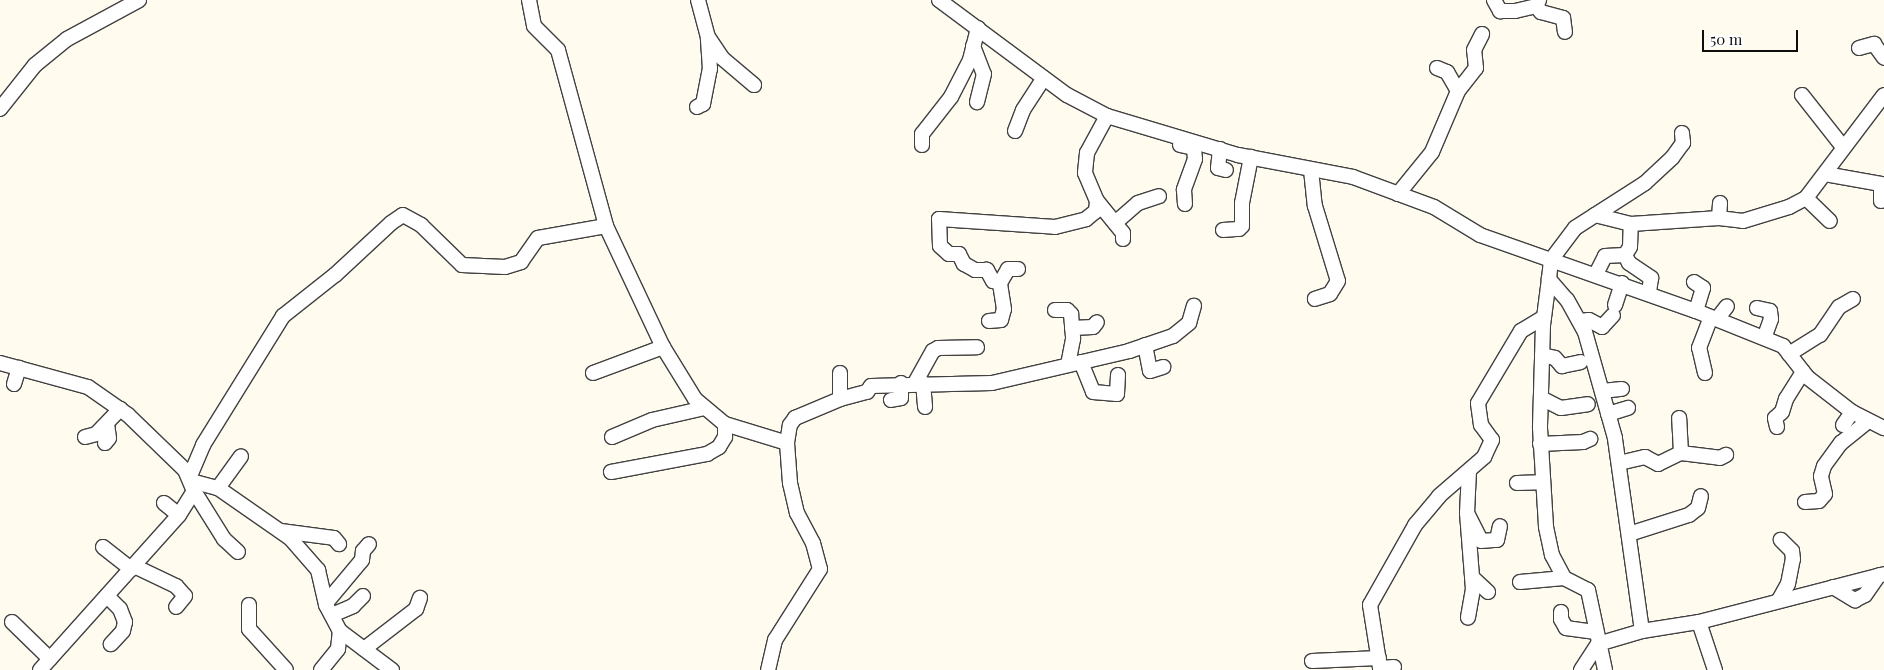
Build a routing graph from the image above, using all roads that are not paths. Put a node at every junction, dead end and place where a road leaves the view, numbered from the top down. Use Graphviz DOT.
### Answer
graph roads {
  1 [pos="139,0"];
  2 [pos="529,0"];
  3 [pos="698,0"];
  4 [pos="939,0"];
  5 [pos="1494,0"];
  6 [pos="1537,3"];
  7 [pos="978,28"];
  8 [pos="1565,32"];
  9 [pos="1482,34"];
  10 [pos="708,37"];
  11 [pos="973,46"];
  12 [pos="1858,48"];
  13 [pos="1883,55"];
  14 [pos="1437,68"];
  15 [pos="1044,78"];
  16 [pos="754,84"];
  17 [pos="1458,91"];
  18 [pos="1802,95"];
  19 [pos="1884,96"];
  20 [pos="977,102"];
  21 [pos="697,107"];
  22 [pos="0,109"];
  23 [pos="1107,116"];
  24 [pos="1015,131"];
  25 [pos="1682,133"];
  26 [pos="1167,134"];
  27 [pos="922,146"];
  28 [pos="1843,147"];
  29 [pos="1220,149"];
  30 [pos="1251,158"];
  31 [pos="1226,170"];
  32 [pos="1311,170"];
  33 [pos="1825,174"];
  34 [pos="1882,185"];
  35 [pos="1398,194"];
  36 [pos="1159,196"];
  37 [pos="1806,198"];
  38 [pos="1097,200"];
  39 [pos="1881,201"];
  40 [pos="1720,203"];
  41 [pos="1186,204"];
  42 [pos="1595,215"];
  43 [pos="1719,218"];
  44 [pos="1830,221"];
  45 [pos="1115,223"];
  46 [pos="1631,224"];
  47 [pos="606,226"];
  48 [pos="1223,230"];
  49 [pos="1123,239"];
  50 [pos="1625,255"];
  51 [pos="1551,260"];
  52 [pos="1018,269"];
  53 [pos="1596,274"];
  54 [pos="1549,279"];
  55 [pos="1622,282"];
  56 [pos="1694,282"];
  57 [pos="1000,283"];
  58 [pos="1649,293"];
  59 [pos="1853,298"];
  60 [pos="1315,300"];
  61 [pos="1194,306"];
  62 [pos="1727,306"];
  63 [pos="1757,308"];
  64 [pos="1054,310"];
  65 [pos="1696,311"];
  66 [pos="1544,317"];
  67 [pos="1714,318"];
  68 [pos="989,321"];
  69 [pos="1580,321"];
  70 [pos="1097,322"];
  71 [pos="1072,328"];
  72 [pos="1764,338"];
  73 [pos="1145,345"];
  74 [pos="663,347"];
  75 [pos="977,347"];
  76 [pos="1542,354"];
  77 [pos="1789,354"];
  78 [pos="1581,362"];
  79 [pos="0,363"];
  80 [pos="1075,363"];
  81 [pos="1162,367"];
  82 [pos="19,368"];
  83 [pos="1803,372"];
  84 [pos="594,373"];
  85 [pos="840,373"];
  86 [pos="1705,373"];
  87 [pos="1118,375"];
  88 [pos="913,383"];
  89 [pos="14,384"];
  90 [pos="1622,389"];
  91 [pos="1602,391"];
  92 [pos="1541,398"];
  93 [pos="840,399"];
  94 [pos="890,400"];
  95 [pos="1588,404"];
  96 [pos="926,407"];
  97 [pos="706,408"];
  98 [pos="1628,408"];
  99 [pos="120,409"];
  100 [pos="1852,412"];
  101 [pos="1608,414"];
  102 [pos="795,418"];
  103 [pos="1679,418"];
  104 [pos="1868,421"];
  105 [pos="107,424"];
  106 [pos="725,424"];
  107 [pos="1843,425"];
  108 [pos="1777,427"];
  109 [pos="1884,428"];
  110 [pos="767,435"];
  111 [pos="85,437"];
  112 [pos="612,437"];
  113 [pos="1590,439"];
  114 [pos="105,443"];
  115 [pos="787,444"];
  116 [pos="1540,444"];
  117 [pos="1681,453"];
  118 [pos="1726,455"];
  119 [pos="241,456"];
  120 [pos="1619,463"];
  121 [pos="1469,471"];
  122 [pos="611,472"];
  123 [pos="191,482"];
  124 [pos="1541,482"];
  125 [pos="1517,483"];
  126 [pos="218,488"];
  127 [pos="1701,496"];
  128 [pos="1806,502"];
  129 [pos="164,503"];
  130 [pos="1467,513"];
  131 [pos="180,515"];
  132 [pos="1500,526"];
  133 [pos="280,531"];
  134 [pos="1629,534"];
  135 [pos="1781,540"];
  136 [pos="340,544"];
  137 [pos="369,544"];
  138 [pos="103,547"];
  139 [pos="238,552"];
  140 [pos="133,567"];
  141 [pos="1881,574"];
  142 [pos="1472,577"];
  143 [pos="1564,578"];
  144 [pos="1520,582"];
  145 [pos="1488,592"];
  146 [pos="107,596"];
  147 [pos="363,596"];
  148 [pos="420,598"];
  149 [pos="1779,600"];
  150 [pos="249,605"];
  151 [pos="176,607"];
  152 [pos="329,609"];
  153 [pos="1561,612"];
  154 [pos="1468,618"];
  155 [pos="12,622"];
  156 [pos="1699,622"];
  157 [pos="340,631"];
  158 [pos="1642,631"];
  159 [pos="1597,638"];
  160 [pos="110,644"];
  161 [pos="364,649"];
  162 [pos="1379,658"];
  163 [pos="1312,661"];
  164 [pos="334,664"];
  165 [pos="45,665"];
  166 [pos="1394,666"];
  167 [pos="1717,669"];
  168 [pos="286,670"];
  169 [pos="321,670"];
  170 [pos="392,670"];
  171 [pos="768,670"];
  172 [pos="1581,670"];
  173 [pos="1605,670"];
  1 -- 22 [label="street"];
  2 -- 47 [label="street"];
  3 -- 10 [label="street"];
  4 -- 7 [label="street"];
  5 -- 6 [label="street"];
  6 -- 8 [label="street"];
  7 -- 11 [label="street"];
  7 -- 15 [label="street"];
  9 -- 17 [label="street"];
  10 -- 16 [label="street"];
  10 -- 21 [label="street"];
  11 -- 20 [label="street"];
  11 -- 27 [label="street"];
  12 -- 13 [label="street"];
  14 -- 17 [label="street"];
  15 -- 23 [label="street"];
  15 -- 24 [label="street"];
  17 -- 35 [label="street"];
  18 -- 28 [label="street"];
  19 -- 28 [label="street"];
  23 -- 26 [label="street"];
  23 -- 38 [label="street"];
  25 -- 42 [label="street"];
  26 -- 29 [label="street"];
  26 -- 41 [label="street"];
  28 -- 33 [label="street"];
  29 -- 30 [label="street"];
  29 -- 31 [label="street"];
  30 -- 32 [label="street"];
  30 -- 48 [label="street"];
  32 -- 35 [label="street"];
  32 -- 60 [label="street"];
  33 -- 34 [label="street"];
  33 -- 37 [label="street"];
  34 -- 39 [label="street"];
  35 -- 51 [label="street"];
  36 -- 45 [label="street"];
  37 -- 43 [label="street"];
  37 -- 44 [label="street"];
  38 -- 45 [label="street"];
  38 -- 57 [label="street"];
  40 -- 43 [label="street"];
  42 -- 46 [label="street"];
  42 -- 51 [label="street"];
  43 -- 46 [label="street"];
  45 -- 49 [label="street"];
  46 -- 50 [label="street"];
  47 -- 74 [label="street"];
  47 -- 123 [label="street"];
  50 -- 53 [label="street"];
  50 -- 58 [label="street"];
  51 -- 53 [label="street"];
  51 -- 54 [label="street"];
  52 -- 57 [label="street"];
  53 -- 55 [label="street"];
  54 -- 66 [label="street"];
  54 -- 69 [label="street"];
  55 -- 58 [label="street"];
  55 -- 69 [label="street"];
  56 -- 65 [label="street"];
  57 -- 68 [label="street"];
  58 -- 65 [label="street"];
  59 -- 77 [label="street"];
  61 -- 73 [label="street"];
  62 -- 67 [label="street"];
  63 -- 72 [label="street"];
  64 -- 71 [label="street"];
  65 -- 67 [label="street"];
  66 -- 76 [label="street"];
  66 -- 121 [label="street"];
  67 -- 72 [label="street"];
  67 -- 86 [label="street"];
  69 -- 91 [label="street"];
  70 -- 71 [label="street"];
  71 -- 80 [label="street"];
  72 -- 77 [label="street"];
  73 -- 80 [label="street"];
  73 -- 81 [label="street"];
  74 -- 84 [label="street"];
  74 -- 97 [label="street"];
  75 -- 88 [label="street"];
  76 -- 78 [label="street"];
  76 -- 92 [label="street"];
  77 -- 83 [label="street"];
  79 -- 82 [label="street"];
  80 -- 87 [label="street"];
  80 -- 88 [label="street"];
  82 -- 89 [label="street"];
  82 -- 99 [label="street"];
  83 -- 100 [label="street"];
  83 -- 108 [label="street"];
  85 -- 93 [label="street"];
  88 -- 93 [label="street"];
  88 -- 94 [label="street"];
  88 -- 96 [label="street"];
  90 -- 91 [label="street"];
  91 -- 101 [label="street"];
  92 -- 95 [label="street"];
  92 -- 116 [label="street"];
  93 -- 102 [label="street"];
  97 -- 106 [label="street"];
  97 -- 112 [label="street"];
  98 -- 101 [label="street"];
  99 -- 105 [label="street"];
  99 -- 123 [label="street"];
  100 -- 104 [label="street"];
  100 -- 107 [label="street"];
  101 -- 120 [label="street"];
  102 -- 110 [label="street"];
  102 -- 115 [label="street"];
  103 -- 117 [label="street"];
  104 -- 109 [label="street"];
  104 -- 128 [label="street"];
  105 -- 111 [label="street"];
  105 -- 114 [label="street"];
  106 -- 110 [label="street"];
  106 -- 122 [label="street"];
  110 -- 115 [label="street"];
  113 -- 116 [label="street"];
  115 -- 171 [label="street"];
  116 -- 124 [label="street"];
  117 -- 118 [label="street"];
  117 -- 120 [label="street"];
  119 -- 126 [label="street"];
  120 -- 134 [label="street"];
  121 -- 130 [label="street"];
  121 -- 162 [label="street"];
  123 -- 126 [label="street"];
  123 -- 131 [label="street"];
  123 -- 139 [label="street"];
  124 -- 125 [label="street"];
  124 -- 143 [label="street"];
  126 -- 133 [label="street"];
  127 -- 134 [label="street"];
  129 -- 131 [label="street"];
  130 -- 132 [label="street"];
  130 -- 142 [label="street"];
  131 -- 140 [label="street"];
  133 -- 136 [label="street"];
  133 -- 152 [label="street"];
  134 -- 158 [label="street"];
  135 -- 149 [label="street"];
  137 -- 152 [label="street"];
  138 -- 140 [label="street"];
  140 -- 146 [label="street"];
  140 -- 151 [label="street"];
  141 -- 149 [label="street"];
  142 -- 145 [label="street"];
  142 -- 154 [label="street"];
  143 -- 144 [label="street"];
  143 -- 159 [label="street"];
  146 -- 160 [label="street"];
  146 -- 165 [label="street"];
  147 -- 152 [label="street"];
  148 -- 161 [label="street"];
  149 -- 156 [label="street"];
  150 -- 168 [label="street"];
  152 -- 157 [label="street"];
  153 -- 159 [label="street"];
  155 -- 165 [label="street"];
  156 -- 158 [label="street"];
  156 -- 167 [label="street"];
  157 -- 161 [label="street"];
  157 -- 164 [label="street"];
  158 -- 159 [label="street"];
  159 -- 172 [label="street"];
  159 -- 173 [label="street"];
  161 -- 170 [label="street"];
  162 -- 163 [label="street"];
  162 -- 166 [label="street"];
  164 -- 169 [label="street"];
}
